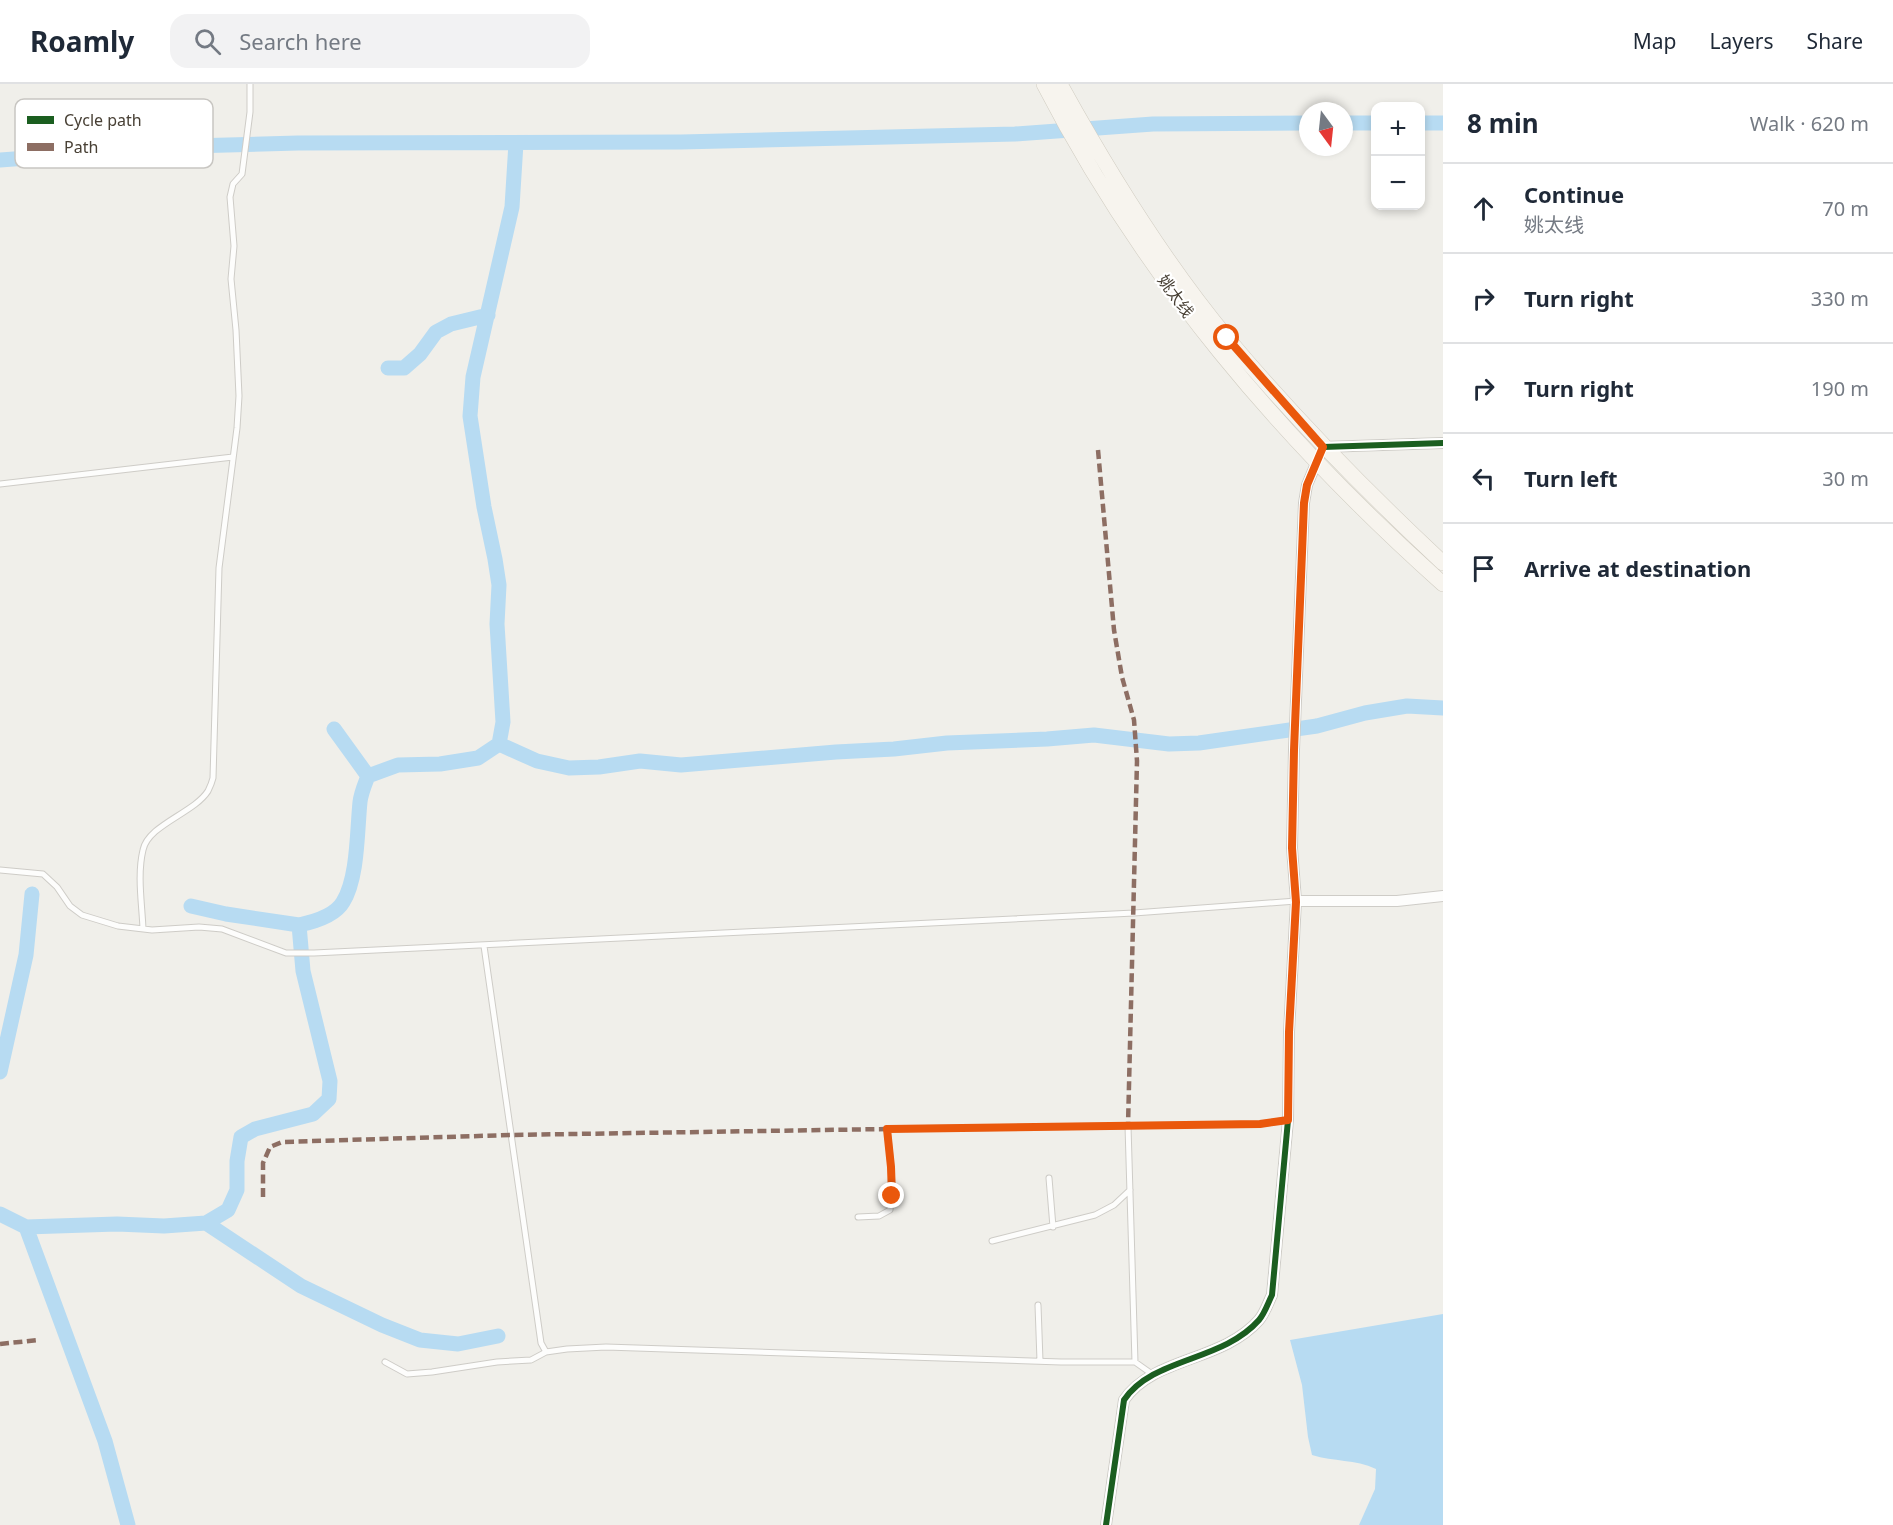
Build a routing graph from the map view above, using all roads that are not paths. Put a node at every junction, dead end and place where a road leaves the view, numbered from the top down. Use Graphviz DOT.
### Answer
graph roads {
  1 [pos="250,84"];
  2 [pos="1054,88"];
  3 [pos="1443,443"];
  4 [pos="1323,447"];
  5 [pos="233,457"];
  6 [pos="1317,461"];
  7 [pos="0,484"];
  8 [pos="1443,563"];
  9 [pos="1443,584"];
  10 [pos="0,870"];
  11 [pos="1443,896"];
  12 [pos="1296,902"];
  13 [pos="143,929"];
  14 [pos="484,946"];
  15 [pos="1288,1120"];
  16 [pos="1128,1126"];
  17 [pos="1049,1178"];
  18 [pos="1130,1190"];
  19 [pos="858,1217"];
  20 [pos="1053,1227"];
  21 [pos="992,1241"];
  22 [pos="1038,1305"];
  23 [pos="546,1352"];
  24 [pos="385,1362"];
  25 [pos="1041,1362"];
  26 [pos="1135,1362"];
  27 [pos="1152,1374"];
  28 [pos="1106,1525"];
  1 -- 5 [label="lane"];
  2 -- 4 [label="main road, 姚太线"];
  2 -- 6 [label="main road, 姚太线"];
  3 -- 4 [label="street"];
  4 -- 6 [label="street"];
  4 -- 8 [label="main road, 姚太线"];
  5 -- 7 [label="lane"];
  5 -- 13 [label="lane"];
  6 -- 9 [label="main road, 姚太线"];
  6 -- 12 [label="street"];
  10 -- 13 [label="lane"];
  11 -- 12 [label="street"];
  12 -- 14 [label="lane"];
  12 -- 15 [label="street"];
  13 -- 14 [label="lane"];
  14 -- 23 [label="lane"];
  15 -- 16 [label="lane"];
  15 -- 27 [label="street"];
  16 -- 18 [label="lane"];
  16 -- 19 [label="lane"];
  17 -- 20 [label="lane"];
  18 -- 20 [label="lane"];
  18 -- 26 [label="lane"];
  20 -- 21 [label="lane"];
  22 -- 25 [label="lane"];
  23 -- 24 [label="lane"];
  23 -- 25 [label="lane"];
  25 -- 26 [label="lane"];
  26 -- 27 [label="lane"];
  27 -- 28 [label="street"];
}
